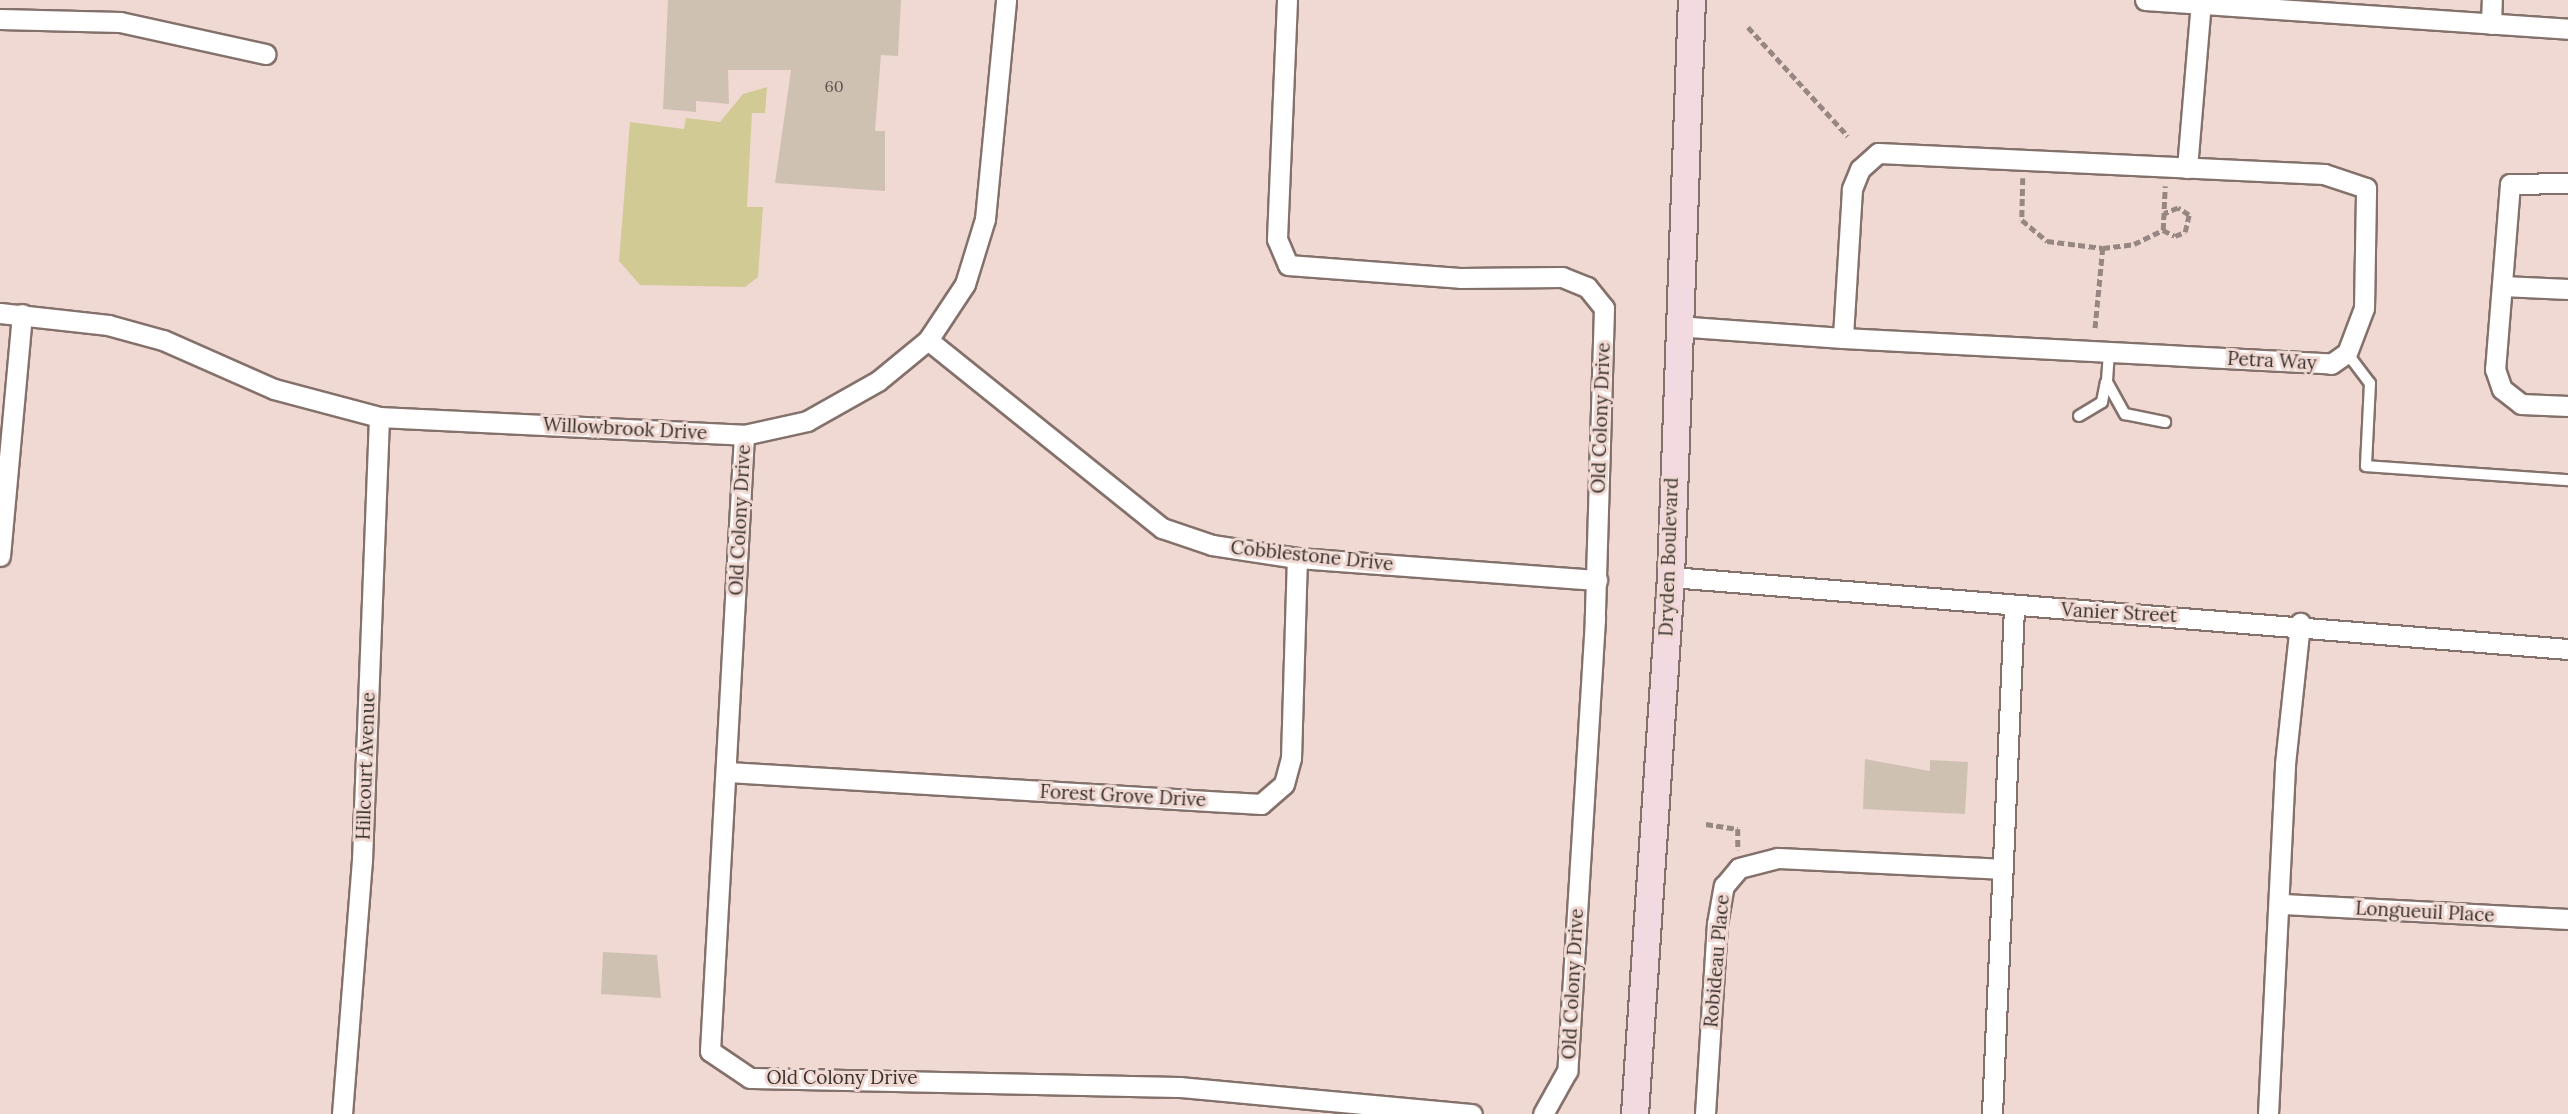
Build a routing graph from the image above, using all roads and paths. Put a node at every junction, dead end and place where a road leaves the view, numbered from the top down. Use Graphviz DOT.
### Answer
graph roads {
  1 [pos="1006,0"];
  2 [pos="1287,0"];
  3 [pos="1692,0"];
  4 [pos="2145,0"];
  5 [pos="2492,0"];
  6 [pos="2201,2"];
  7 [pos="0,19"];
  8 [pos="2491,24"];
  9 [pos="1748,27"];
  10 [pos="2568,29"];
  11 [pos="266,54"];
  12 [pos="1848,135"];
  13 [pos="2023,158"];
  14 [pos="2166,166"];
  15 [pos="2187,168"];
  16 [pos="2568,183"];
  17 [pos="2164,214"];
  18 [pos="2163,230"];
  19 [pos="2103,248"];
  20 [pos="2502,286"];
  21 [pos="2568,289"];
  22 [pos="0,313"];
  23 [pos="22,314"];
  24 [pos="1676,326"];
  25 [pos="1843,338"];
  26 [pos="928,340"];
  27 [pos="2101,351"];
  28 [pos="2347,353"];
  29 [pos="2106,382"];
  30 [pos="2568,406"];
  31 [pos="2079,416"];
  32 [pos="379,417"];
  33 [pos="2165,422"];
  34 [pos="744,435"];
  35 [pos="2568,480"];
  36 [pos="0,556"];
  37 [pos="1297,558"];
  38 [pos="1671,578"];
  39 [pos="1597,580"];
  40 [pos="2014,608"];
  41 [pos="2300,622"];
  42 [pos="2568,649"];
  43 [pos="727,772"];
  44 [pos="1706,824"];
  45 [pos="1738,868"];
  46 [pos="2001,869"];
  47 [pos="2283,904"];
  48 [pos="2568,919"];
  49 [pos="342,1114"];
  50 [pos="1472,1114"];
  51 [pos="1543,1114"];
  52 [pos="1635,1114"];
  53 [pos="1705,1114"];
  54 [pos="1992,1114"];
  55 [pos="2268,1114"];
  1 -- 26 [label="street, Willowbrook Drive"];
  2 -- 39 [label="street, Old Colony Drive"];
  3 -- 24 [label="street, Dryden Boulevard"];
  4 -- 6 [label="street"];
  5 -- 8 [label="street"];
  6 -- 8 [label="street"];
  6 -- 15 [label="street"];
  7 -- 11 [label="street"];
  8 -- 10 [label="street"];
  9 -- 12 [label="path"];
  13 -- 14 [label="street"];
  13 -- 19 [label="path"];
  13 -- 25 [label="street"];
  14 -- 15 [label="street"];
  14 -- 17 [label="path"];
  15 -- 28 [label="street"];
  16 -- 20 [label="street"];
  17 -- 18 [label="path"];
  17 -- 18 [label="path"];
  18 -- 19 [label="path"];
  19 -- 27 [label="path"];
  20 -- 21 [label="street"];
  20 -- 30 [label="street"];
  22 -- 23 [label="street, Willowbrook Drive"];
  23 -- 32 [label="street, Willowbrook Drive"];
  23 -- 36 [label="street"];
  24 -- 25 [label="street, Petra Way"];
  24 -- 38 [label="street, Dryden Boulevard"];
  25 -- 27 [label="street, Petra Way"];
  26 -- 34 [label="street, Willowbrook Drive"];
  26 -- 37 [label="street, Cobblestone Drive"];
  27 -- 28 [label="street, Petra Way"];
  27 -- 29 [label="lane"];
  28 -- 35 [label="lane"];
  29 -- 31 [label="lane"];
  29 -- 33 [label="lane"];
  32 -- 34 [label="street, Willowbrook Drive"];
  32 -- 49 [label="street, Hillcourt Avenue"];
  34 -- 43 [label="street, Old Colony Drive"];
  37 -- 39 [label="street, Cobblestone Drive"];
  37 -- 43 [label="street, Forest Grove Drive"];
  38 -- 40 [label="street, Vanier Street"];
  38 -- 52 [label="street, Dryden Boulevard"];
  39 -- 51 [label="street, Old Colony Drive"];
  40 -- 41 [label="street, Vanier Street"];
  40 -- 46 [label="street"];
  41 -- 42 [label="street, Vanier Street"];
  41 -- 47 [label="street"];
  43 -- 50 [label="street, Old Colony Drive"];
  44 -- 45 [label="path"];
  45 -- 46 [label="street, Robideau Place"];
  45 -- 53 [label="street, Robideau Place"];
  46 -- 54 [label="street"];
  47 -- 48 [label="street, Longueuil Place"];
  47 -- 55 [label="street"];
}
